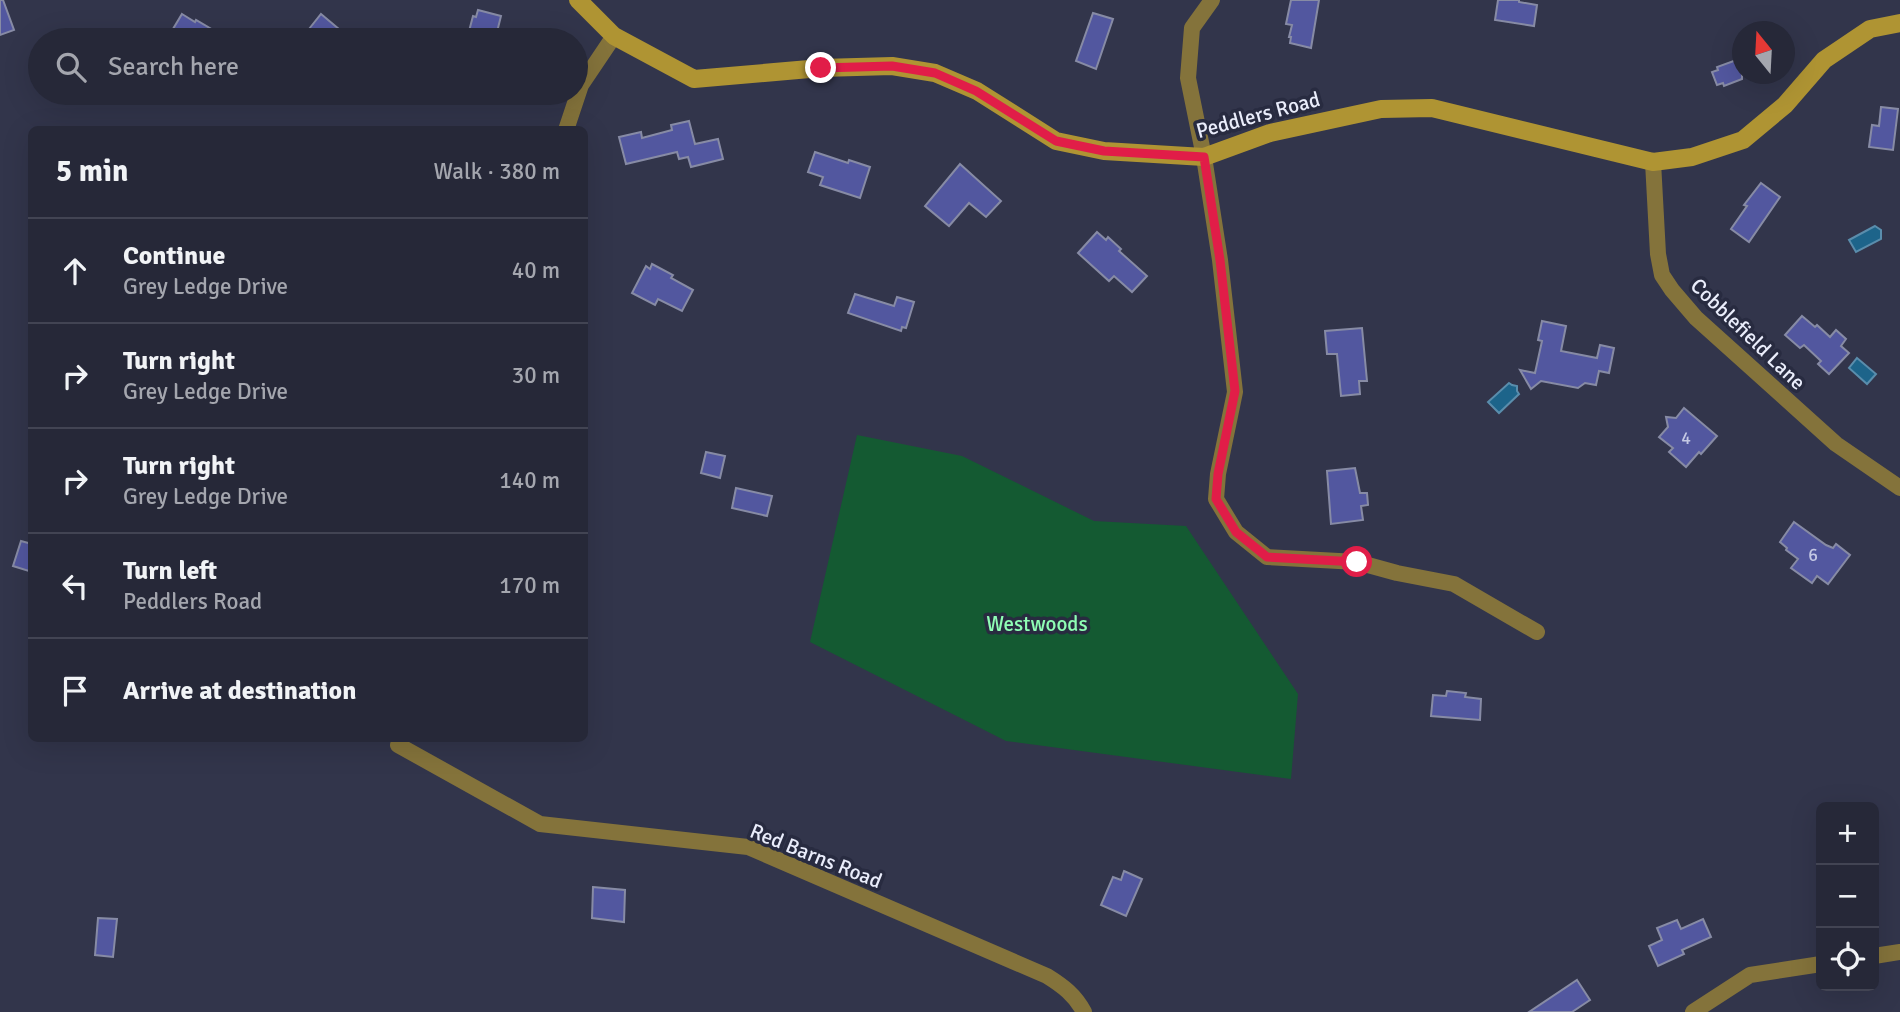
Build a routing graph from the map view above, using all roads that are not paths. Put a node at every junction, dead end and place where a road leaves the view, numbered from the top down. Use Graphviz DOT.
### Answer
graph roads {
  1 [pos="578,0"];
  2 [pos="1212,0"];
  3 [pos="1900,23"];
  4 [pos="614,36"];
  5 [pos="588,73"];
  6 [pos="574,105"];
  7 [pos="567,126"];
  8 [pos="1204,157"];
  9 [pos="1653,162"];
  10 [pos="1900,488"];
  11 [pos="1537,632"];
  12 [pos="398,745"];
  13 [pos="1900,952"];
  14 [pos="1879,955"];
  15 [pos="1816,965"];
  16 [pos="1084,1012"];
  17 [pos="1693,1012"];
  1 -- 4 [label="street, Peddlers Road"];
  2 -- 8 [label="street"];
  3 -- 9 [label="street, Peddlers Road"];
  4 -- 5 [label="street"];
  4 -- 8 [label="street, Peddlers Road"];
  6 -- 7 [label="street"];
  8 -- 9 [label="street, Peddlers Road"];
  8 -- 11 [label="street"];
  9 -- 10 [label="street, Cobblefield Lane"];
  12 -- 16 [label="street, Red Barns Road"];
  13 -- 14 [label="street"];
  15 -- 17 [label="street"];
}
